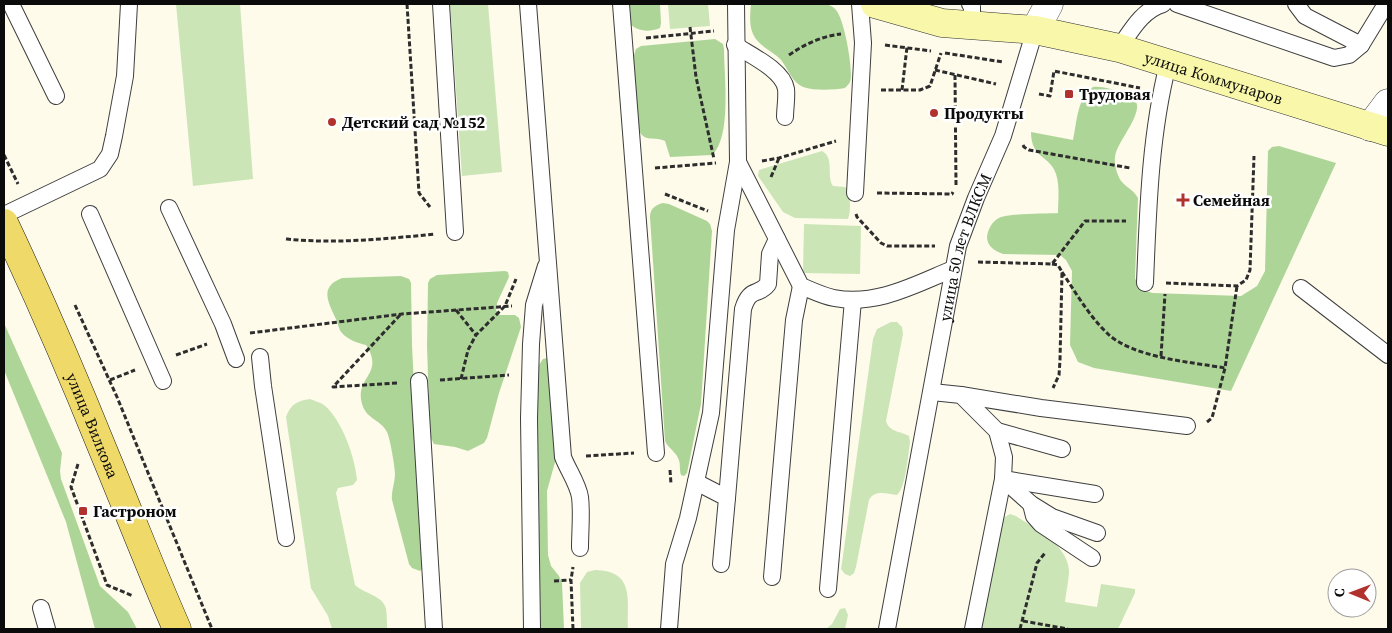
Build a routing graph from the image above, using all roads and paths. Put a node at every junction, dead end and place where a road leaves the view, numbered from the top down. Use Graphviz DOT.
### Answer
graph roads {
  1 [pos="11,4"];
  2 [pos="130,4"];
  3 [pos="407,4"];
  4 [pos="441,4"];
  5 [pos="528,4"];
  6 [pos="621,4"];
  7 [pos="736,4"];
  8 [pos="860,4"];
  9 [pos="875,4"];
  10 [pos="1049,4"];
  11 [pos="1163,4"];
  12 [pos="1177,4"];
  13 [pos="1296,4"];
  14 [pos="1386,4"];
  15 [pos="971,14"];
  16 [pos="690,27"];
  17 [pos="1035,30"];
  18 [pos="691,34"];
  19 [pos="623,40"];
  20 [pos="863,43"];
  21 [pos="1361,44"];
  22 [pos="736,46"];
  23 [pos="907,47"];
  24 [pos="1119,48"];
  25 [pos="940,53"];
  26 [pos="1168,64"];
  27 [pos="771,68"];
  28 [pos="935,70"];
  29 [pos="955,75"];
  30 [pos="1017,89"];
  31 [pos="860,90"];
  32 [pos="902,90"];
  33 [pos="1161,92"];
  34 [pos="56,96"];
  35 [pos="1050,96"];
  36 [pos="1388,103"];
  37 [pos="785,118"];
  38 [pos="1379,130"];
  39 [pos="836,141"];
  40 [pos="1022,141"];
  41 [pos="1254,156"];
  42 [pos="762,161"];
  43 [pos="738,162"];
  44 [pos="695,164"];
  45 [pos="671,167"];
  46 [pos="716,172"];
  47 [pos="1150,172"];
  48 [pos="855,193"];
  49 [pos="665,194"];
  50 [pos="169,208"];
  51 [pos="855,210"];
  52 [pos="716,211"];
  53 [pos="90,214"];
  54 [pos="4,215"];
  55 [pos="1148,221"];
  56 [pos="4,223"];
  57 [pos="455,232"];
  58 [pos="286,239"];
  59 [pos="777,239"];
  60 [pos="916,246"];
  61 [pos="549,259"];
  62 [pos="1052,264"];
  63 [pos="954,265"];
  64 [pos="1062,272"];
  65 [pos="1146,283"];
  66 [pos="1165,283"];
  67 [pos="801,286"];
  68 [pos="1237,286"];
  69 [pos="1301,288"];
  70 [pos="853,300"];
  71 [pos="455,310"];
  72 [pos="402,314"];
  73 [pos="476,335"];
  74 [pos="228,336"];
  75 [pos="1388,354"];
  76 [pos="1161,356"];
  77 [pos="260,357"];
  78 [pos="236,358"];
  79 [pos="1225,368"];
  80 [pos="530,374"];
  81 [pos="163,381"];
  82 [pos="419,381"];
  83 [pos="370,385"];
  84 [pos="932,392"];
  85 [pos="961,395"];
  86 [pos="1041,408"];
  87 [pos="1187,426"];
  88 [pos="997,431"];
  89 [pos="1062,449"];
  90 [pos="638,453"];
  91 [pos="656,453"];
  92 [pos="579,457"];
  93 [pos="79,462"];
  94 [pos="1003,479"];
  95 [pos="696,482"];
  96 [pos="1095,494"];
  97 [pos="727,498"];
  98 [pos="1031,504"];
  99 [pos="1097,533"];
  100 [pos="286,538"];
  101 [pos="1065,540"];
  102 [pos="580,548"];
  103 [pos="1092,558"];
  104 [pos="721,564"];
  105 [pos="772,577"];
  106 [pos="555,580"];
  107 [pos="571,580"];
  108 [pos="828,589"];
  109 [pos="136,604"];
  110 [pos="41,608"];
  111 [pos="1023,620"];
  112 [pos="47,629"];
  113 [pos="178,629"];
  114 [pos="434,629"];
  115 [pos="532,629"];
  116 [pos="573,629"];
  117 [pos="669,629"];
  118 [pos="887,629"];
  119 [pos="973,629"];
  120 [pos="1020,629"];
  121 [pos="1068,629"];
  1 -- 34 [label="lane"];
  2 -- 54 [label="lane"];
  3 -- 57 [label="path"];
  4 -- 57 [label="lane"];
  5 -- 61 [label="lane"];
  6 -- 19 [label="lane"];
  7 -- 22 [label="lane"];
  8 -- 20 [label="lane"];
  9 -- 15 [label="main road"];
  10 -- 17 [label="street"];
  11 -- 24 [label="lane"];
  12 -- 21 [label="lane"];
  13 -- 21 [label="lane"];
  14 -- 21 [label="lane"];
  15 -- 17 [label="main road"];
  16 -- 18 [label="path"];
  17 -- 24 [label="main road, улица Коммунаров"];
  17 -- 30 [label="lane, улица 50 лет ВЛКСМ"];
  18 -- 19 [label="path"];
  18 -- 46 [label="path"];
  19 -- 91 [label="lane"];
  20 -- 27 [label="path"];
  20 -- 31 [label="lane"];
  22 -- 27 [label="lane"];
  22 -- 43 [label="lane"];
  23 -- 32 [label="path"];
  24 -- 26 [label="main road, улица Коммунаров"];
  25 -- 28 [label="path"];
  26 -- 33 [label="lane"];
  26 -- 38 [label="main road, улица Коммунаров"];
  27 -- 37 [label="lane"];
  28 -- 29 [label="path"];
  28 -- 32 [label="path"];
  29 -- 30 [label="path"];
  29 -- 48 [label="path"];
  30 -- 63 [label="lane, улица 50 лет ВЛКСМ"];
  31 -- 32 [label="path"];
  31 -- 48 [label="lane"];
  33 -- 35 [label="path"];
  33 -- 47 [label="lane"];
  36 -- 38 [label="street"];
  39 -- 42 [label="path"];
  40 -- 47 [label="path"];
  41 -- 68 [label="path"];
  43 -- 59 [label="lane"];
  43 -- 95 [label="lane"];
  44 -- 45 [label="path"];
  47 -- 55 [label="lane"];
  49 -- 52 [label="path"];
  50 -- 74 [label="lane"];
  51 -- 60 [label="path"];
  53 -- 81 [label="lane"];
  55 -- 62 [label="path"];
  55 -- 65 [label="lane"];
  56 -- 113 [label="main road, улица Вилкова"];
  57 -- 58 [label="path"];
  59 -- 67 [label="lane"];
  59 -- 97 [label="lane"];
  61 -- 80 [label="lane"];
  61 -- 102 [label="lane"];
  62 -- 63 [label="path"];
  62 -- 64 [label="path"];
  63 -- 70 [label="lane"];
  63 -- 84 [label="lane, улица 50 лет ВЛКСМ"];
  64 -- 76 [label="path"];
  64 -- 86 [label="path"];
  65 -- 66 [label="path"];
  66 -- 68 [label="path"];
  66 -- 76 [label="path"];
  67 -- 70 [label="lane"];
  67 -- 105 [label="lane"];
  68 -- 79 [label="path"];
  69 -- 75 [label="lane"];
  70 -- 108 [label="lane"];
  71 -- 72 [label="path"];
  71 -- 73 [label="path"];
  71 -- 73 [label="path"];
  72 -- 74 [label="path"];
  72 -- 83 [label="path"];
  73 -- 80 [label="path"];
  74 -- 78 [label="lane"];
  76 -- 79 [label="path"];
  77 -- 100 [label="lane"];
  79 -- 87 [label="path"];
  80 -- 115 [label="lane"];
  82 -- 114 [label="lane"];
  84 -- 85 [label="lane"];
  84 -- 118 [label="lane, улица 50 лет ВЛКСМ"];
  85 -- 86 [label="lane"];
  85 -- 88 [label="lane"];
  86 -- 87 [label="lane"];
  88 -- 89 [label="lane"];
  88 -- 94 [label="lane"];
  90 -- 92 [label="path"];
  93 -- 109 [label="path"];
  94 -- 96 [label="lane"];
  94 -- 98 [label="lane"];
  94 -- 119 [label="lane"];
  95 -- 97 [label="lane"];
  95 -- 117 [label="lane"];
  97 -- 104 [label="lane"];
  98 -- 99 [label="lane"];
  98 -- 101 [label="lane"];
  101 -- 103 [label="lane"];
  101 -- 111 [label="path"];
  102 -- 107 [label="path"];
  106 -- 107 [label="path"];
  107 -- 116 [label="path"];
  110 -- 112 [label="lane"];
  111 -- 120 [label="path"];
  111 -- 121 [label="path"];
}
